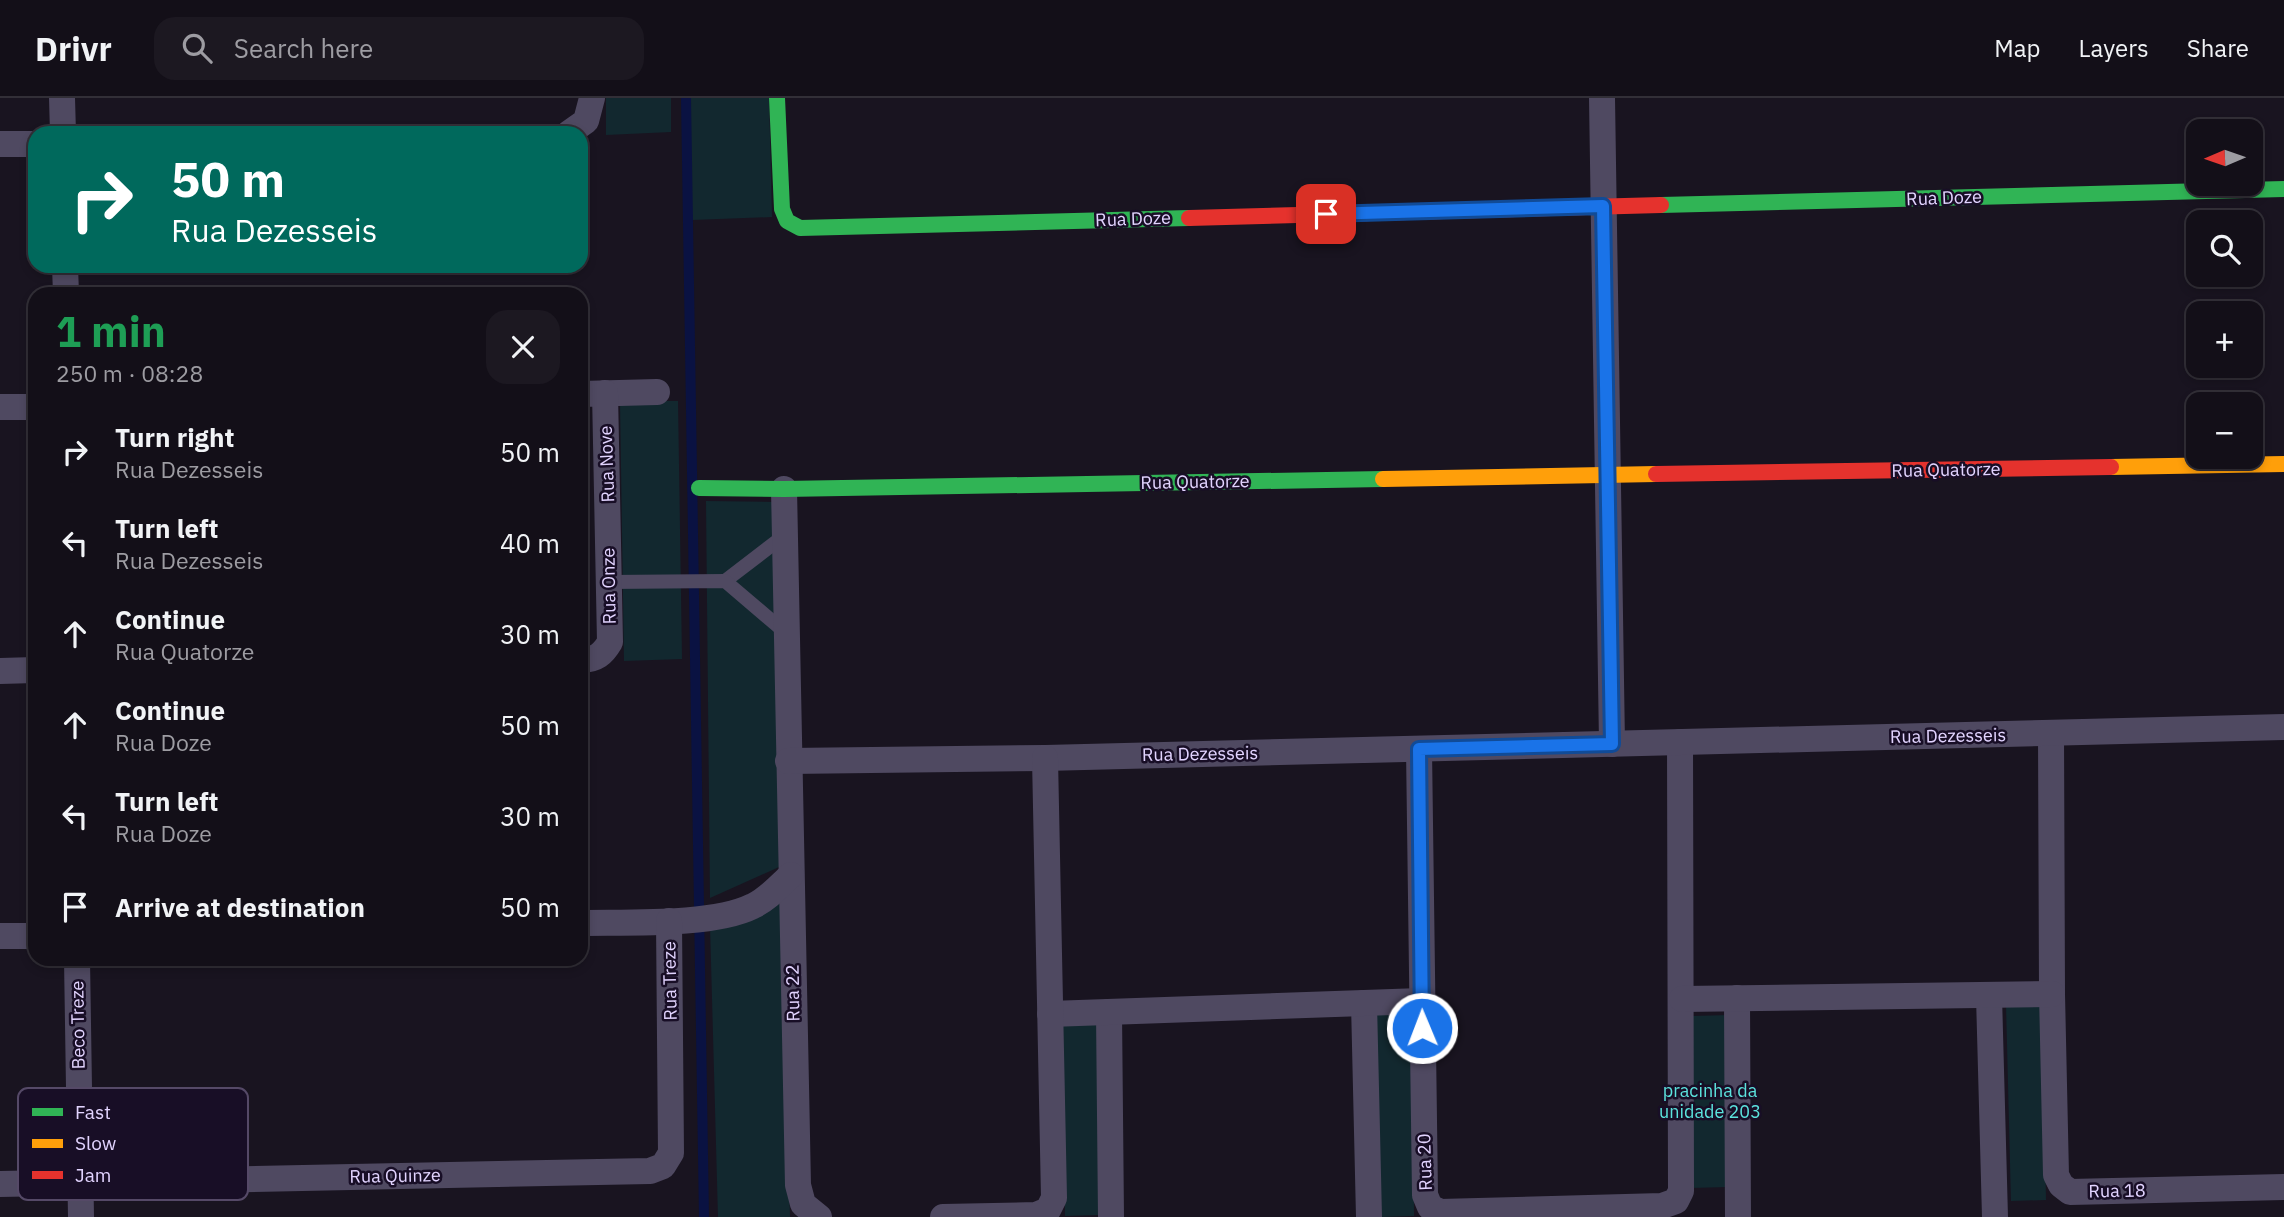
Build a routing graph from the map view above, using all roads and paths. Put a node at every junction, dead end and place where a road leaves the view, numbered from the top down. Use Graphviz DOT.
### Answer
graph roads {
  1 [pos="62,98"];
  2 [pos="592,98"];
  3 [pos="1602,98"];
  4 [pos="777,99"];
  5 [pos="63,126"];
  6 [pos="579,126"];
  7 [pos="0,144"];
  8 [pos="28,144"];
  9 [pos="2284,189"];
  10 [pos="1603,206"];
  11 [pos="657,392"];
  12 [pos="593,393"];
  13 [pos="0,407"];
  14 [pos="28,407"];
  15 [pos="2284,464"];
  16 [pos="1607,476"];
  17 [pos="699,488"];
  18 [pos="783,489"];
  19 [pos="608,534"];
  20 [pos="785,535"];
  21 [pos="720,581"];
  22 [pos="610,582"];
  23 [pos="786,633"];
  24 [pos="588,660"];
  25 [pos="28,670"];
  26 [pos="0,671"];
  27 [pos="2284,727"];
  28 [pos="2052,733"];
  29 [pos="1680,742"];
  30 [pos="1612,744"];
  31 [pos="1419,749"];
  32 [pos="1045,758"];
  33 [pos="788,761"];
  34 [pos="791,875"];
  35 [pos="679,920"];
  36 [pos="588,923"];
  37 [pos="0,936"];
  38 [pos="28,936"];
  39 [pos="77,966"];
  40 [pos="2052,994"];
  41 [pos="1989,996"];
  42 [pos="1737,998"];
  43 [pos="1682,999"];
  44 [pos="1421,1001"];
  45 [pos="1364,1003"];
  46 [pos="1109,1012"];
  47 [pos="1050,1014"];
  48 [pos="671,1042"];
  49 [pos="79,1088"];
  50 [pos="248,1179"];
  51 [pos="0,1184"];
  52 [pos="18,1184"];
  53 [pos="2284,1187"];
  54 [pos="819,1217"];
  55 [pos="943,1217"];
  56 [pos="1111,1217"];
  57 [pos="1368,1217"];
  58 [pos="1738,1217"];
  59 [pos="1995,1217"];
  1 -- 5 [label="street"];
  2 -- 6 [label="street"];
  3 -- 10 [label="street"];
  4 -- 10 [label="street, Rua Doze"];
  7 -- 8 [label="street"];
  9 -- 10 [label="street, Rua Doze"];
  10 -- 16 [label="street"];
  11 -- 12 [label="street, Rua Nove"];
  12 -- 19 [label="street, Rua Nove"];
  13 -- 14 [label="street"];
  15 -- 16 [label="street, Rua Quatorze"];
  16 -- 18 [label="street, Rua Quatorze"];
  16 -- 30 [label="street"];
  17 -- 18 [label="street, Rua Quatorze"];
  18 -- 20 [label="street"];
  19 -- 22 [label="street, Rua Onze"];
  20 -- 21 [label="lane"];
  20 -- 23 [label="street"];
  21 -- 22 [label="lane"];
  21 -- 23 [label="lane"];
  22 -- 24 [label="street, Rua Onze"];
  23 -- 33 [label="street"];
  25 -- 26 [label="street"];
  27 -- 28 [label="street, Rua Dezesseis"];
  28 -- 29 [label="street, Rua Dezesseis"];
  28 -- 40 [label="street, Rua 18"];
  29 -- 30 [label="street, Rua Dezesseis"];
  29 -- 43 [label="street, Rua 20"];
  30 -- 31 [label="street, Rua Dezesseis"];
  31 -- 32 [label="street, Rua Dezesseis"];
  31 -- 44 [label="street, Rua 20"];
  32 -- 33 [label="street, Rua Dezesseis"];
  32 -- 47 [label="street"];
  33 -- 34 [label="street, Rua 22"];
  34 -- 35 [label="street, Rua Treze"];
  34 -- 54 [label="street, Rua 22"];
  35 -- 36 [label="street, Rua Treze"];
  35 -- 48 [label="street, Rua Treze"];
  37 -- 38 [label="street"];
  39 -- 49 [label="street, Beco Treze"];
  40 -- 41 [label="street"];
  40 -- 53 [label="street, Rua 18"];
  41 -- 42 [label="street"];
  41 -- 59 [label="street"];
  42 -- 43 [label="street"];
  42 -- 58 [label="street"];
  43 -- 44 [label="street, Rua 20"];
  44 -- 45 [label="street"];
  45 -- 46 [label="street"];
  45 -- 57 [label="street"];
  46 -- 47 [label="street"];
  46 -- 56 [label="street"];
  47 -- 55 [label="street"];
  48 -- 50 [label="street, Rua Quinze"];
  51 -- 52 [label="street, Rua Quinze"];
}
